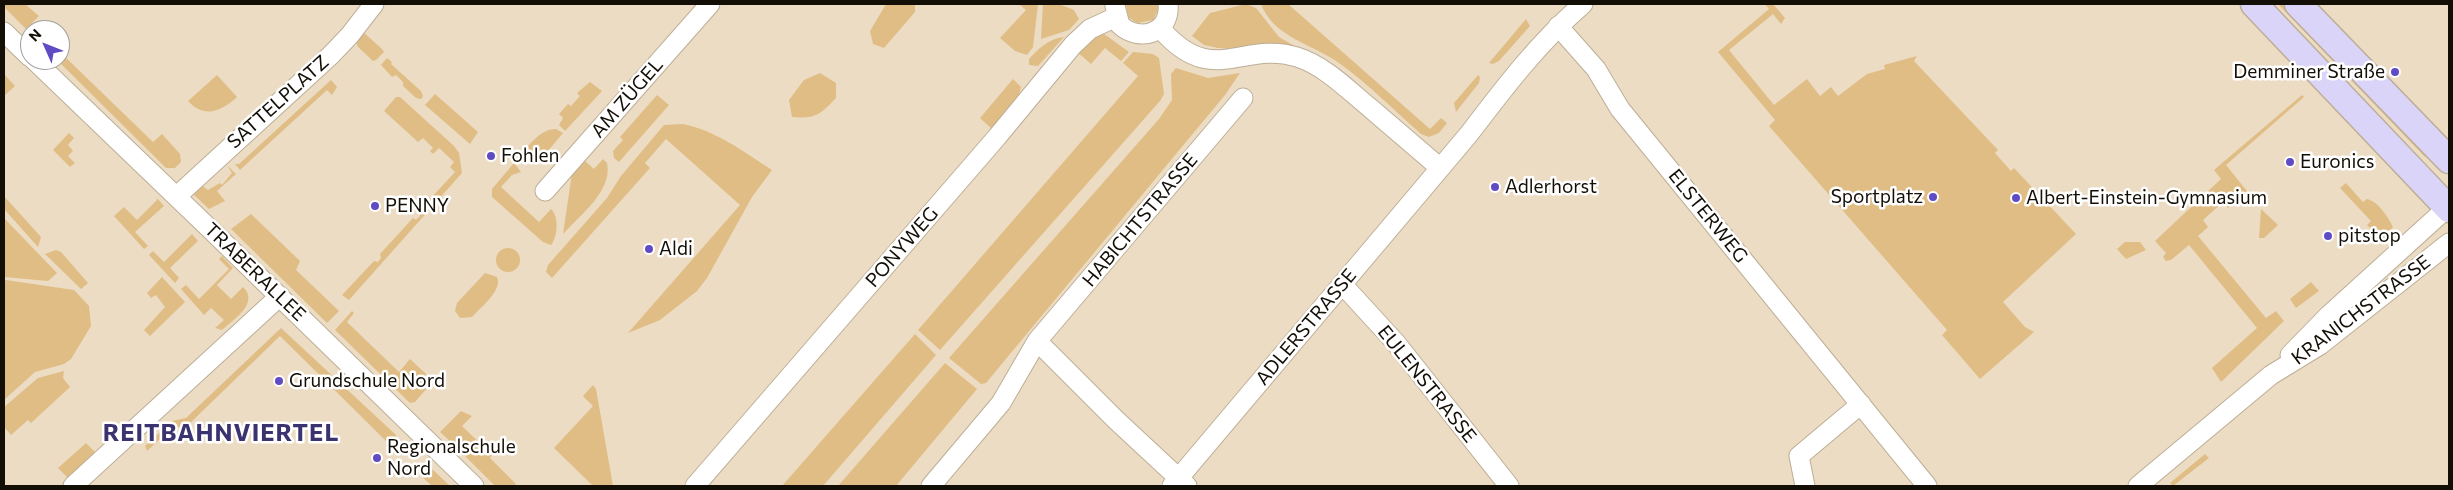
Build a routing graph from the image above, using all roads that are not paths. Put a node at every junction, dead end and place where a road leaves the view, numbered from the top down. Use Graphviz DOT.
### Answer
graph roads {
  1 [pos="374,4"];
  2 [pos="710,4"];
  3 [pos="1168,4"];
  4 [pos="1583,4"];
  5 [pos="2254,4"];
  6 [pos="2298,4"];
  7 [pos="1115,10"];
  8 [pos="1558,26"];
  9 [pos="1160,28"];
  10 [pos="4,32"];
  11 [pos="20,47"];
  12 [pos="45,70"];
  13 [pos="1243,98"];
  14 [pos="2449,160"];
  15 [pos="1439,167"];
  16 [pos="545,191"];
  17 [pos="177,196"];
  18 [pos="2449,207"];
  19 [pos="2449,243"];
  20 [pos="1342,284"];
  21 [pos="280,296"];
  22 [pos="1037,341"];
  23 [pos="2271,375"];
  24 [pos="1861,404"];
  25 [pos="1179,483"];
  26 [pos="73,486"];
  27 [pos="474,486"];
  28 [pos="695,486"];
  29 [pos="931,486"];
  30 [pos="1509,486"];
  31 [pos="1805,486"];
  32 [pos="1927,486"];
  33 [pos="2138,486"];
  1 -- 17 [label="street, SATTELPLATZ"];
  2 -- 16 [label="street, AM ZÜGEL"];
  3 -- 9 [label="street"];
  4 -- 8 [label="street, ADLERSTRASSE"];
  5 -- 18 [label="main road"];
  6 -- 14 [label="main road"];
  7 -- 9 [label="street, PONYWEG"];
  7 -- 28 [label="street, PONYWEG"];
  8 -- 15 [label="street, ADLERSTRASSE"];
  8 -- 24 [label="street, ELSTERWEG"];
  9 -- 15 [label="street"];
  10 -- 11 [label="street"];
  12 -- 17 [label="street, TRABERALLEE"];
  13 -- 22 [label="street, HABICHTSTRASSE"];
  15 -- 20 [label="street, ADLERSTRASSE"];
  17 -- 21 [label="street, TRABERALLEE"];
  18 -- 23 [label="street, KRANICHSTRASSE"];
  19 -- 23 [label="street, KRANICHSTRASSE"];
  20 -- 25 [label="street, ADLERSTRASSE"];
  20 -- 30 [label="street, EULENSTRASSE"];
  21 -- 26 [label="street"];
  21 -- 27 [label="street, TRABERALLEE"];
  22 -- 25 [label="street"];
  22 -- 29 [label="street, HABICHTSTRASSE"];
  23 -- 33 [label="street, KRANICHSTRASSE"];
  24 -- 31 [label="street"];
  24 -- 32 [label="street, ELSTERWEG"];
}
